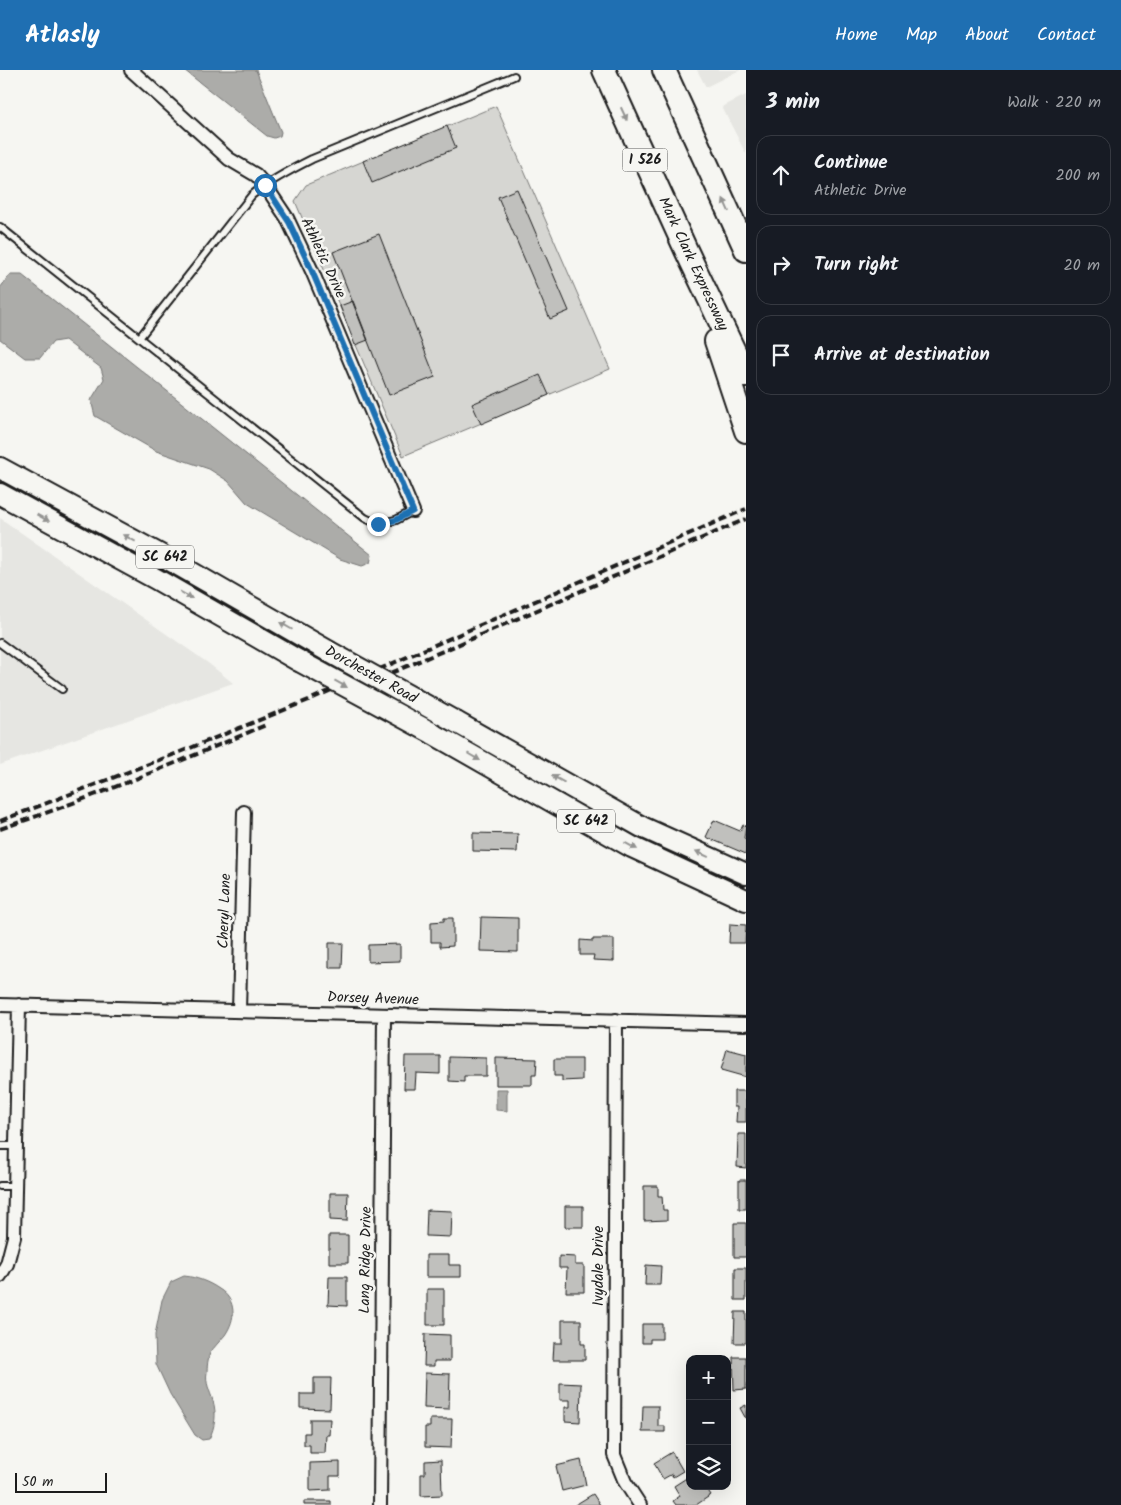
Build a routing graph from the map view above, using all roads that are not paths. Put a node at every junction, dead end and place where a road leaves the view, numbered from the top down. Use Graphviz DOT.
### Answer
graph roads {
  1 [pos="131,70"];
  2 [pos="604,70"];
  3 [pos="664,70"];
  4 [pos="514,76"];
  5 [pos="265,185"];
  6 [pos="0,227"];
  7 [pos="686,250"];
  8 [pos="746,250"];
  9 [pos="140,337"];
  10 [pos="746,376"];
  11 [pos="746,431"];
  12 [pos="0,468"];
  13 [pos="0,494"];
  14 [pos="413,511"];
  15 [pos="0,643"];
  16 [pos="62,690"];
  17 [pos="244,812"];
  18 [pos="746,874"];
  19 [pos="746,900"];
  20 [pos="0,1005"];
  21 [pos="19,1006"];
  22 [pos="239,1011"];
  23 [pos="384,1016"];
  24 [pos="616,1020"];
  25 [pos="746,1024"];
  26 [pos="0,1146"];
  27 [pos="16,1146"];
  28 [pos="0,1186"];
  29 [pos="15,1186"];
  30 [pos="0,1276"];
  31 [pos="380,1505"];
  32 [pos="640,1505"];
  1 -- 5 [label="street, Athletic Drive"];
  2 -- 7 [label="highway, Mark Clark Expressway / I 526, one-way"];
  8 -- 3 [label="highway, one-way"];
  4 -- 5 [label="lane"];
  5 -- 9 [label="lane"];
  5 -- 14 [label="street, Athletic Drive"];
  6 -- 9 [label="lane"];
  7 -- 10 [label="highway, Mark Clark Expressway / I 526"];
  7 -- 11 [label="highway"];
  9 -- 14 [label="lane"];
  18 -- 12 [label="main road, Dorchester Road / SC 642, one-way, bridge"];
  13 -- 19 [label="main road, Dorchester Road / SC 642, one-way, bridge"];
  15 -- 16 [label="lane"];
  17 -- 22 [label="street, Cheryl Lane"];
  20 -- 21 [label="street, Dorsey Avenue"];
  21 -- 22 [label="street, Dorsey Avenue"];
  21 -- 27 [label="street"];
  22 -- 23 [label="street, Dorsey Avenue"];
  23 -- 24 [label="street, Dorsey Avenue"];
  23 -- 31 [label="street, Lang Ridge Drive"];
  24 -- 25 [label="street, Dorsey Avenue"];
  24 -- 32 [label="street, Ivydale Drive"];
  26 -- 27 [label="lane"];
  27 -- 29 [label="street"];
  28 -- 29 [label="lane"];
  29 -- 30 [label="street"];
}
